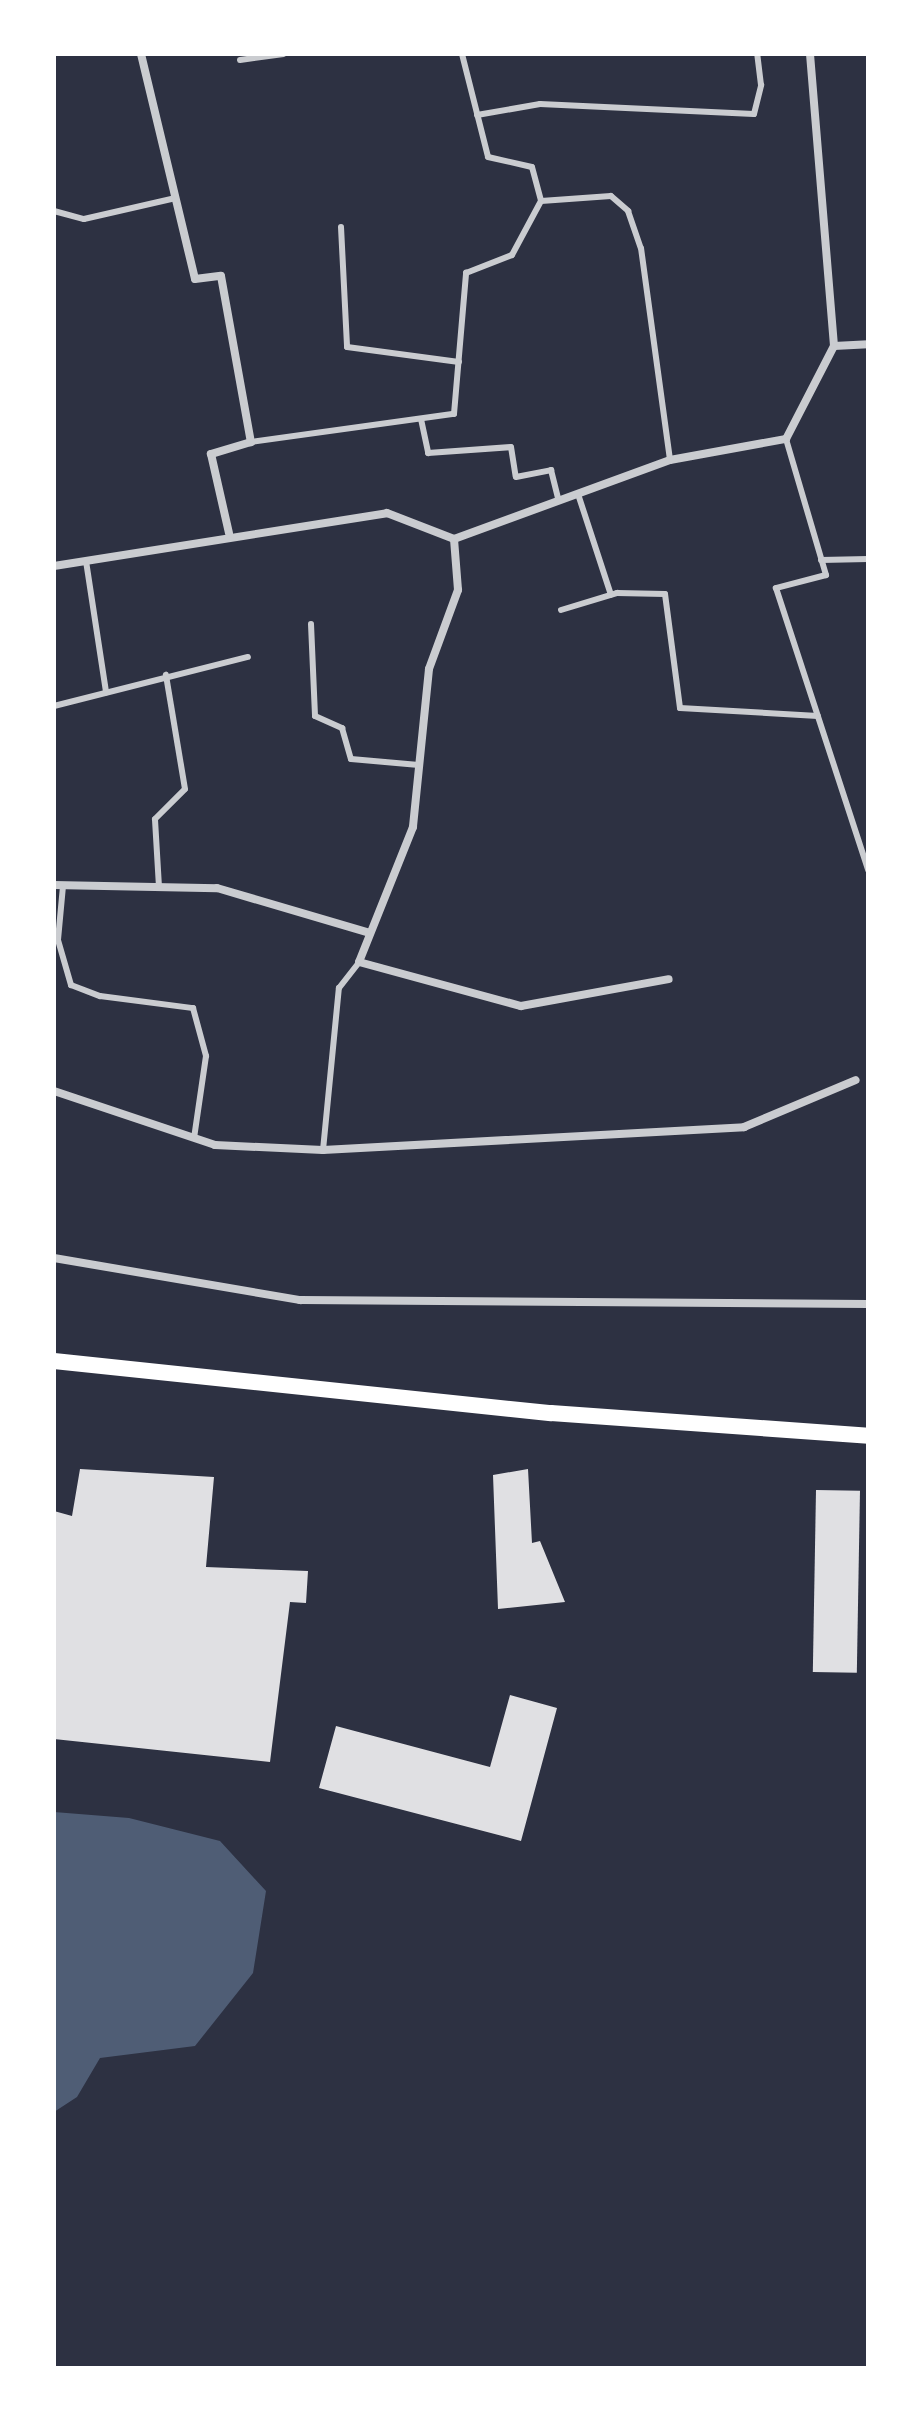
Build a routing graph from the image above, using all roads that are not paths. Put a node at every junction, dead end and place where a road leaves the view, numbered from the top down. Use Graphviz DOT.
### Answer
graph roads {
  1 [pos="141,54"];
  2 [pos="284,54"];
  3 [pos="462,54"];
  4 [pos="757,54"];
  5 [pos="810,54"];
  6 [pos="240,60"];
  7 [pos="477,115"];
  8 [pos="176,198"];
  9 [pos="541,201"];
  10 [pos="54,211"];
  11 [pos="341,227"];
  12 [pos="868,344"];
  13 [pos="834,346"];
  14 [pos="459,362"];
  15 [pos="421,419"];
  16 [pos="786,439"];
  17 [pos="251,442"];
  18 [pos="670,460"];
  19 [pos="578,494"];
  20 [pos="559,501"];
  21 [pos="229,533"];
  22 [pos="454,539"];
  23 [pos="868,559"];
  24 [pos="821,560"];
  25 [pos="86,561"];
  26 [pos="54,566"];
  27 [pos="611,595"];
  28 [pos="561,610"];
  29 [pos="311,624"];
  30 [pos="248,657"];
  31 [pos="166,675"];
  32 [pos="106,692"];
  33 [pos="54,706"];
  34 [pos="818,716"];
  35 [pos="419,765"];
  36 [pos="868,870"];
  37 [pos="59,886"];
  38 [pos="159,887"];
  39 [pos="370,933"];
  40 [pos="359,962"];
  41 [pos="669,979"];
  42 [pos="856,1080"];
  43 [pos="54,1091"];
  44 [pos="194,1138"];
  45 [pos="323,1150"];
  46 [pos="54,1258"];
  47 [pos="868,1304"];
  48 [pos="54,1361"];
  49 [pos="868,1436"];
  1 -- 8 [label="street"];
  2 -- 6 [label="lane"];
  3 -- 7 [label="lane"];
  4 -- 7 [label="lane"];
  5 -- 13 [label="street"];
  7 -- 9 [label="lane"];
  8 -- 10 [label="lane"];
  8 -- 17 [label="street"];
  9 -- 14 [label="lane"];
  9 -- 18 [label="lane"];
  11 -- 14 [label="lane"];
  12 -- 13 [label="street"];
  13 -- 16 [label="street"];
  14 -- 15 [label="lane"];
  15 -- 17 [label="lane"];
  15 -- 20 [label="lane"];
  16 -- 18 [label="street"];
  16 -- 24 [label="lane"];
  17 -- 21 [label="street"];
  18 -- 19 [label="street"];
  19 -- 20 [label="street"];
  19 -- 27 [label="lane"];
  20 -- 22 [label="street"];
  21 -- 22 [label="street"];
  21 -- 25 [label="street"];
  22 -- 35 [label="street"];
  23 -- 24 [label="lane"];
  24 -- 34 [label="lane"];
  25 -- 26 [label="street"];
  25 -- 32 [label="lane"];
  27 -- 28 [label="lane"];
  27 -- 34 [label="lane"];
  29 -- 35 [label="lane"];
  30 -- 31 [label="lane"];
  31 -- 32 [label="lane"];
  31 -- 38 [label="lane"];
  32 -- 33 [label="lane"];
  34 -- 36 [label="lane"];
  35 -- 39 [label="street"];
  37 -- 38 [label="street"];
  37 -- 44 [label="lane"];
  38 -- 39 [label="street"];
  39 -- 40 [label="street"];
  40 -- 41 [label="street"];
  40 -- 45 [label="lane"];
  42 -- 45 [label="street"];
  43 -- 44 [label="street"];
  44 -- 45 [label="street"];
  46 -- 47 [label="street"];
  48 -- 49 [label="main road"];
}
